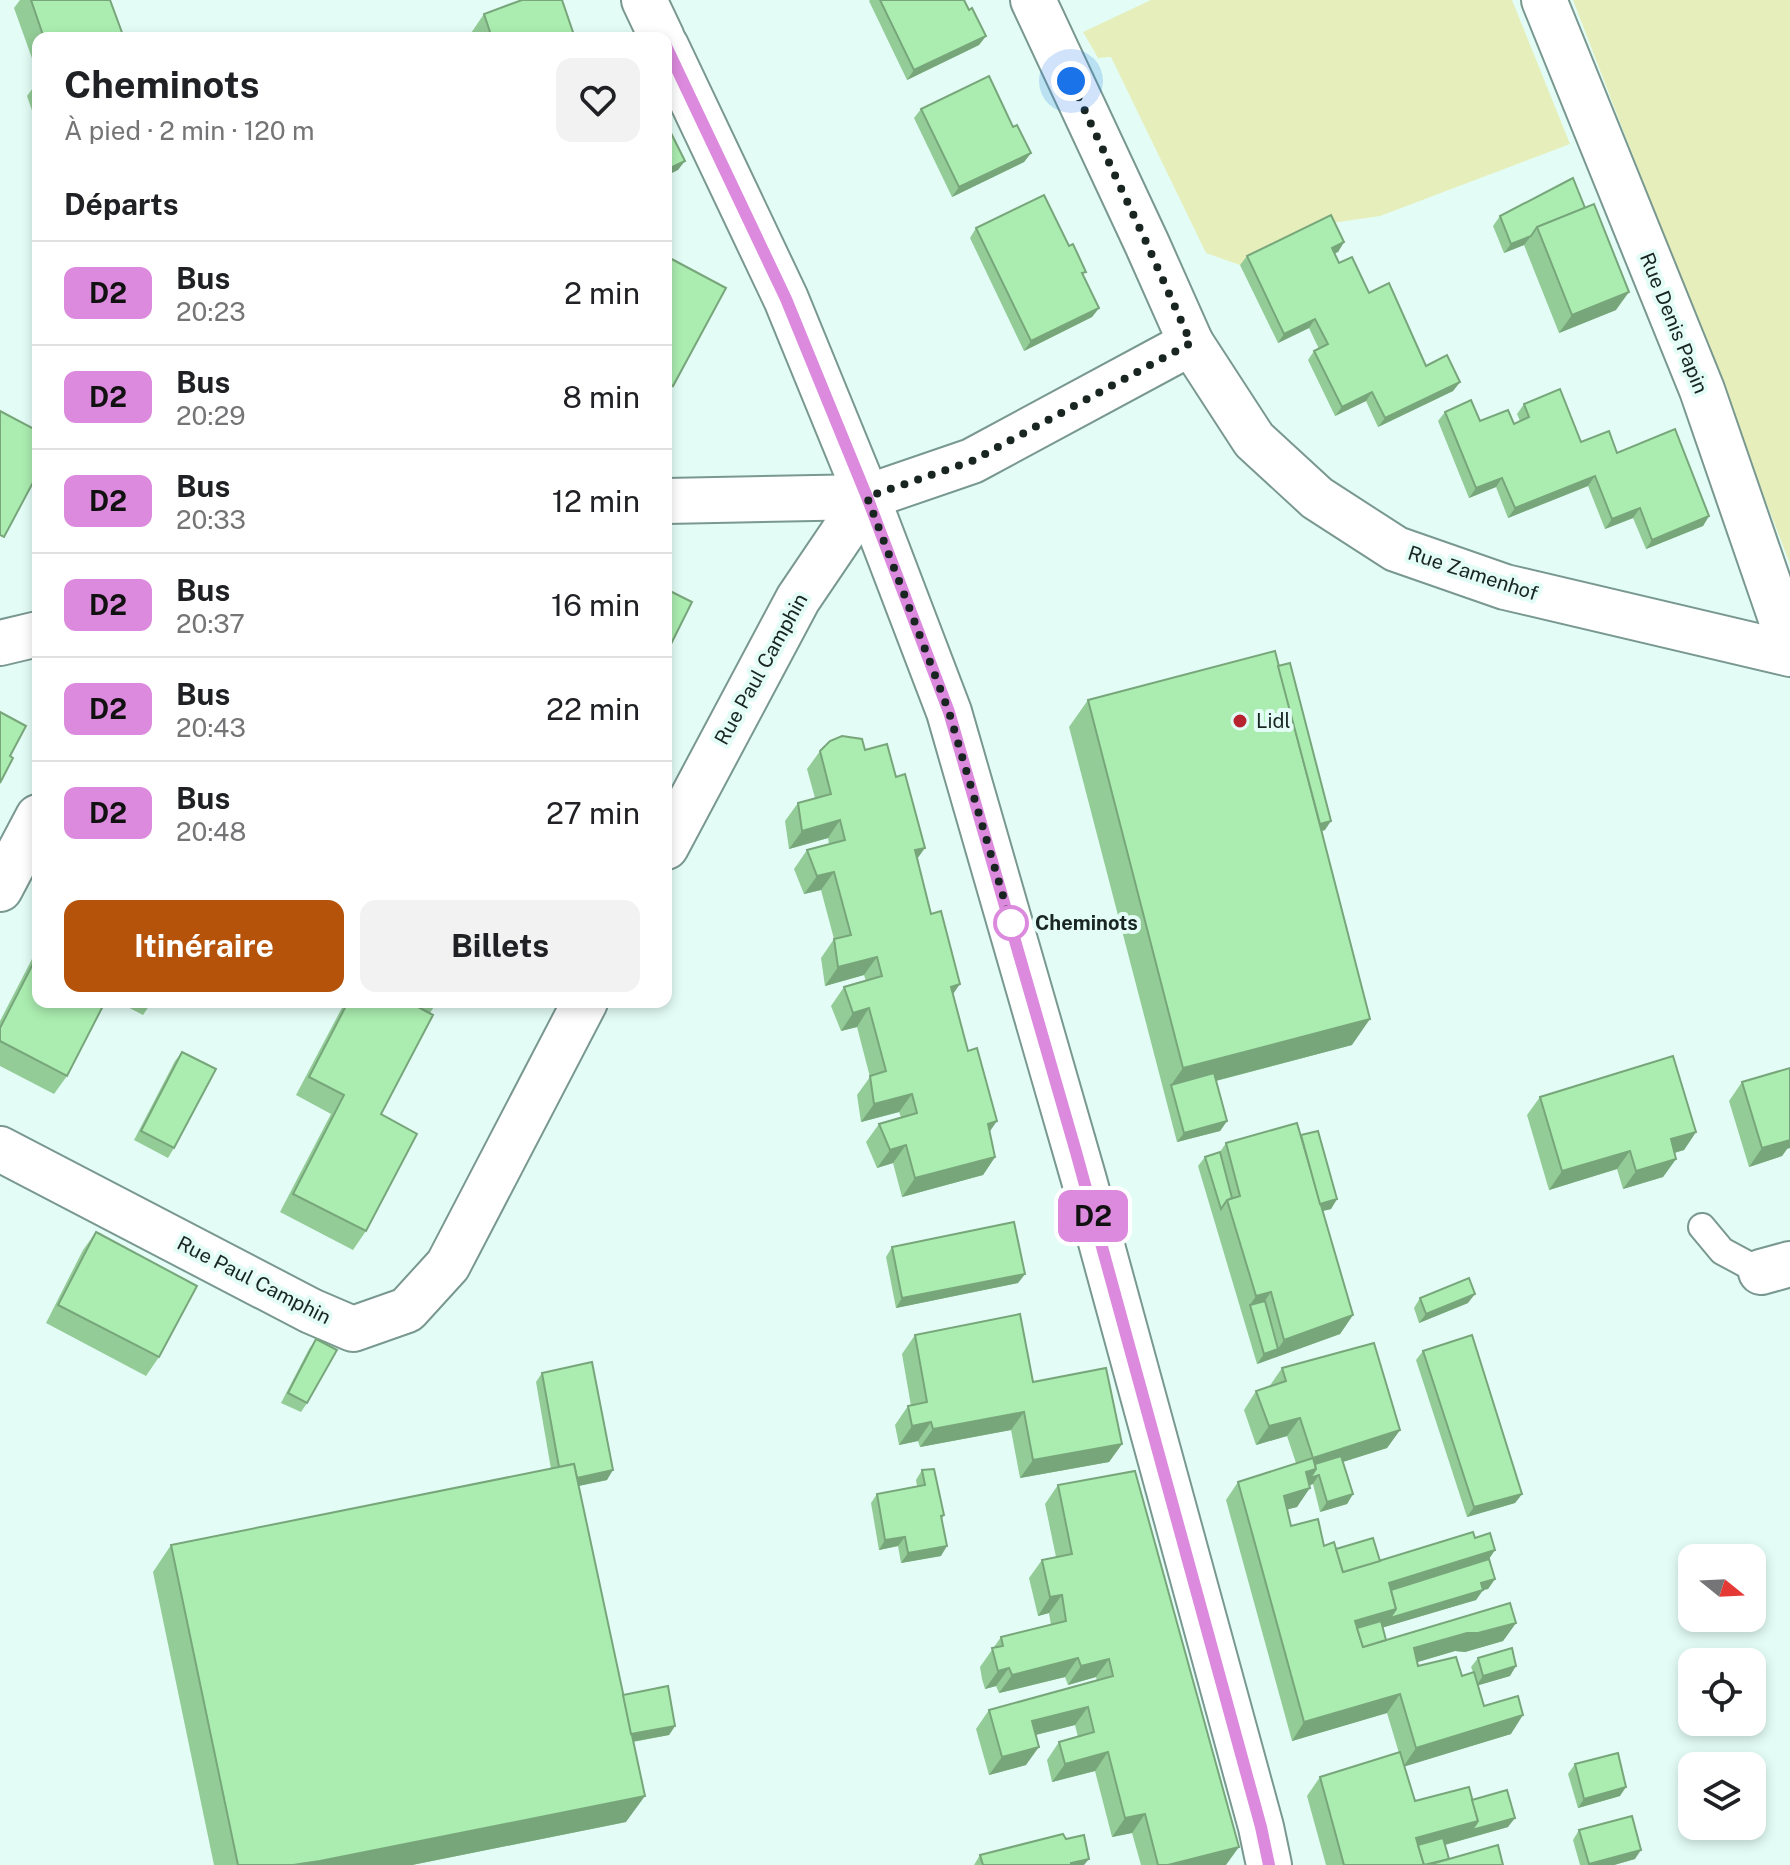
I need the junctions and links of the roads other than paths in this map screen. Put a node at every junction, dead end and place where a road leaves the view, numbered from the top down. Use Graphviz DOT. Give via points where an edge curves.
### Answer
graph roads {
  1 [pos="644,0"];
  2 [pos="1033,0"];
  3 [pos="1544,0"];
  4 [pos="659,32"];
  5 [pos="672,59"];
  6 [pos="1191,343"];
  7 [pos="867,497"];
  8 [pos="672,501"];
  9 [pos="32,635"];
  10 [pos="0,643"];
  11 [pos="1790,652"];
  12 [pos="32,828"];
  13 [pos="672,836"];
  14 [pos="0,889"];
  15 [pos="582,1008"];
  16 [pos="0,1149"];
  17 [pos="1702,1227"];
  18 [pos="1776,1268"];
  19 [pos="1269,1865"];
  1 -- 4 [label="street"];
  2 -- 6 [label="street, Rue Zamenhof"];
  3 -- 11 [label="street, Rue Denis Papin" via="1702,390"];
  5 -- 7 [label="street" via="786,299"];
  6 -- 7 [label="street" via="972,461"];
  6 -- 11 [label="street, Rue Zamenhof" via="1254,440 1317,498 1396,549 1505,587"];
  7 -- 8 [label="street"];
  7 -- 13 [label="street, Rue Paul Camphin" via="798,599"];
  7 -- 19 [label="street" via="973,790"];
  9 -- 10 [label="street"];
  12 -- 14 [label="street"];
  15 -- 16 [label="street, Rue Paul Camphin" via="448,1265 407,1310 353,1329"];
  17 -- 18 [label="lane" via="1722,1251"];
}
